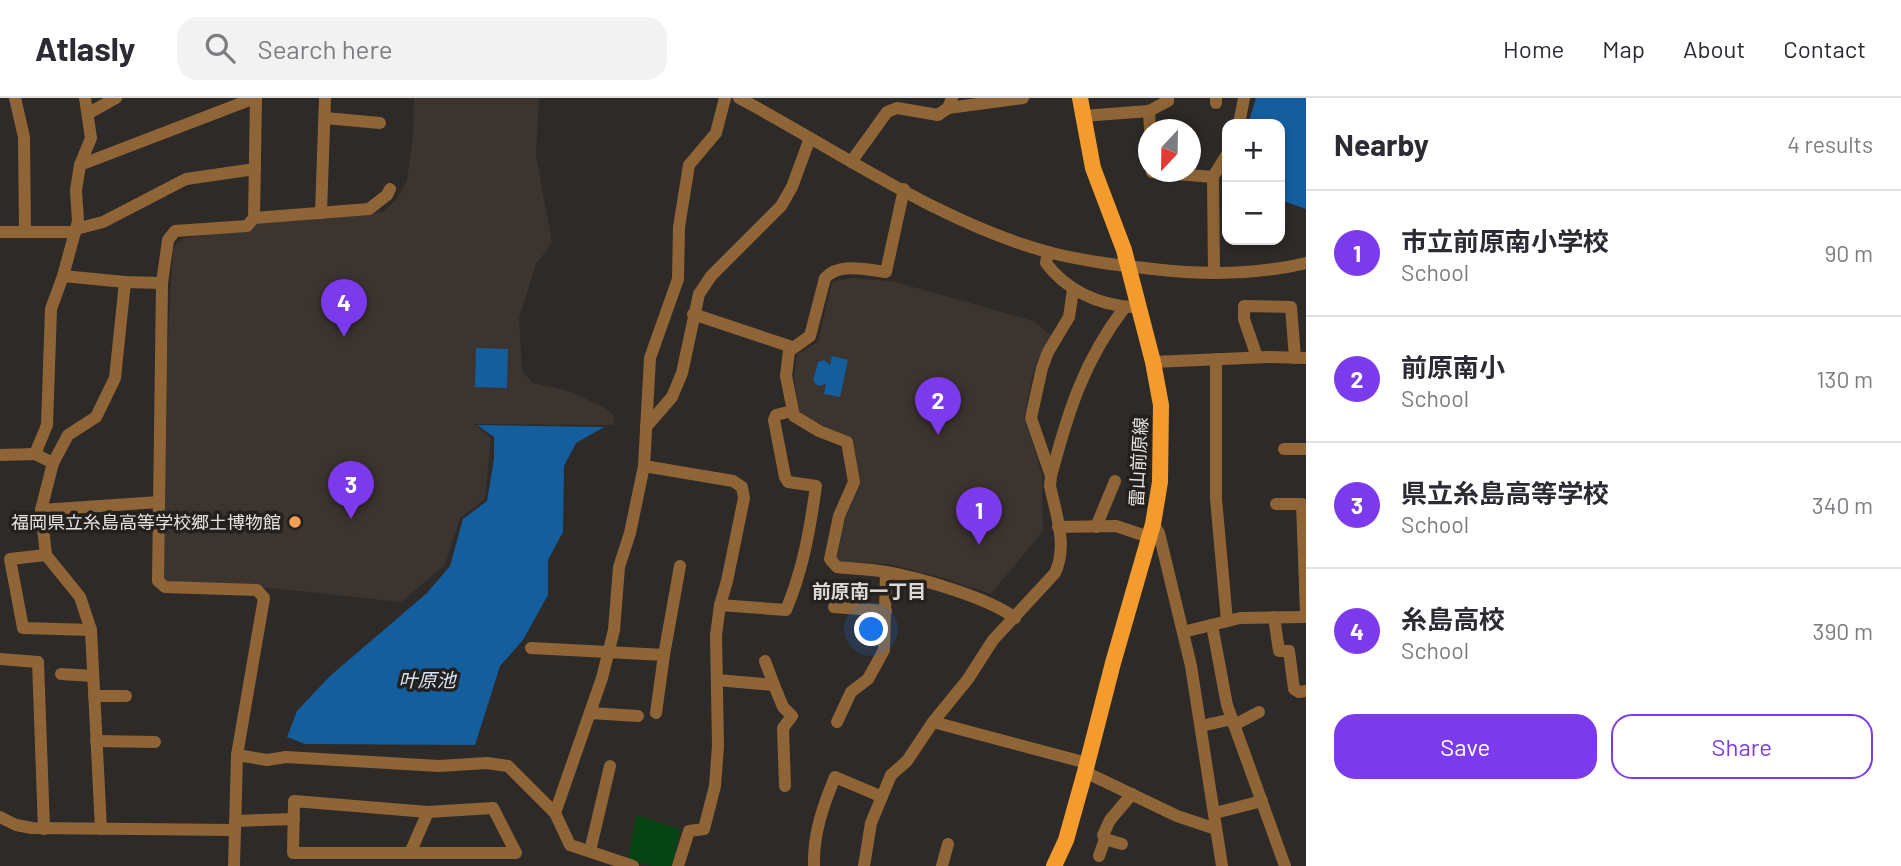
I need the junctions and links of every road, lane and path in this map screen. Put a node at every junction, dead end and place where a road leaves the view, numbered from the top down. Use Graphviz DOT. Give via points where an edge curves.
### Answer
graph roads {
  1 [pos="15,98"];
  2 [pos="85,98"];
  3 [pos="116,98"];
  4 [pos="255,98"];
  5 [pos="325,98"];
  6 [pos="725,98"];
  7 [pos="739,98"];
  8 [pos="1023,98"];
  9 [pos="1080,98"];
  10 [pos="1168,98"];
  11 [pos="1244,98"];
  12 [pos="899,103"];
  13 [pos="950,103"];
  14 [pos="1149,111"];
  15 [pos="89,113"];
  16 [pos="1083,116"];
  17 [pos="324,118"];
  18 [pos="1149,119"];
  19 [pos="1240,119"];
  20 [pos="380,122"];
  21 [pos="810,138"];
  22 [pos="851,162"];
  23 [pos="1222,162"];
  24 [pos="80,165"];
  25 [pos="255,169"];
  26 [pos="1201,176"];
  27 [pos="1213,177"];
  28 [pos="390,189"];
  29 [pos="904,189"];
  30 [pos="321,213"];
  31 [pos="254,218"];
  32 [pos="75,231"];
  33 [pos="0,232"];
  34 [pos="26,232"];
  35 [pos="1048,252"];
  36 [pos="1306,263"];
  37 [pos="1128,267"];
  38 [pos="1214,273"];
  39 [pos="63,276"];
  40 [pos="125,282"];
  41 [pos="162,283"];
  42 [pos="1073,290"];
  43 [pos="1132,307"];
  44 [pos="693,314"];
  45 [pos="792,347"];
  46 [pos="1257,357"];
  47 [pos="1300,358"];
  48 [pos="1216,359"];
  49 [pos="1153,362"];
  50 [pos="792,411"];
  51 [pos="646,427"];
  52 [pos="1284,449"];
  53 [pos="1306,449"];
  54 [pos="35,454"];
  55 [pos="0,455"];
  56 [pos="54,463"];
  57 [pos="643,466"];
  58 [pos="1051,476"];
  59 [pos="1115,481"];
  60 [pos="159,502"];
  61 [pos="1276,504"];
  62 [pos="41,510"];
  63 [pos="1058,527"];
  64 [pos="1096,527"];
  65 [pos="1151,530"];
  66 [pos="46,555"];
  67 [pos="680,566"];
  68 [pos="886,572"];
  69 [pos="720,605"];
  70 [pos="834,607"];
  71 [pos="886,611"];
  72 [pos="1306,615"];
  73 [pos="1274,617"];
  74 [pos="1015,618"];
  75 [pos="1227,621"];
  76 [pos="1212,625"];
  77 [pos="91,630"];
  78 [pos="1183,632"];
  79 [pos="531,648"];
  80 [pos="608,653"];
  81 [pos="664,655"];
  82 [pos="0,659"];
  83 [pos="765,662"];
  84 [pos="61,674"];
  85 [pos="93,676"];
  86 [pos="717,680"];
  87 [pos="774,685"];
  88 [pos="1306,691"];
  89 [pos="94,696"];
  90 [pos="126,696"];
  91 [pos="1259,712"];
  92 [pos="590,713"];
  93 [pos="656,713"];
  94 [pos="638,716"];
  95 [pos="837,722"];
  96 [pos="933,722"];
  97 [pos="1233,722"];
  98 [pos="1200,726"];
  99 [pos="96,741"];
  100 [pos="155,742"];
  101 [pos="237,755"];
  102 [pos="610,766"];
  103 [pos="1086,767"];
  104 [pos="785,786"];
  105 [pos="1132,793"];
  106 [pos="880,796"];
  107 [pos="1262,801"];
  108 [pos="428,812"];
  109 [pos="555,813"];
  110 [pos="1215,813"];
  111 [pos="0,817"];
  112 [pos="294,819"];
  113 [pos="235,825"];
  114 [pos="44,829"];
  115 [pos="101,829"];
  116 [pos="1216,829"];
  117 [pos="1105,839"];
  118 [pos="947,844"];
  119 [pos="1122,844"];
  120 [pos="590,852"];
  121 [pos="410,853"];
  122 [pos="1099,856"];
  123 [pos="234,866"];
  124 [pos="633,866"];
  125 [pos="678,866"];
  126 [pos="814,866"];
  127 [pos="864,866"];
  128 [pos="942,866"];
  129 [pos="1054,866"];
  130 [pos="1222,866"];
  131 [pos="1285,866"];
  1 -- 34 [label="street" via="24,137"];
  2 -- 15 [label="street"];
  3 -- 15 [label="street"];
  4 -- 24 [label="street"];
  4 -- 25 [label="street"];
  5 -- 17 [label="street"];
  6 -- 51 [label="street" via="716,133 688,165 679,227 678,279 650,358"];
  7 -- 21 [label="street"];
  8 -- 13 [label="street"];
  9 -- 16 [label="main road, 雷山前原線"];
  10 -- 14 [label="street"];
  11 -- 19 [label="street"];
  12 -- 13 [label="street" via="938,115"];
  12 -- 22 [label="street" via="887,112"];
  14 -- 16 [label="street"];
  14 -- 18 [label="street"];
  15 -- 24 [label="street" via="91,138"];
  16 -- 37 [label="main road, 雷山前原線" via="1093,168"];
  17 -- 20 [label="street"];
  17 -- 30 [label="street"];
  21 -- 22 [label="street"];
  21 -- 44 [label="street" via="781,206 711,276"];
  22 -- 29 [label="street"];
  23 -- 27 [label="street"];
  24 -- 32 [label="street"];
  25 -- 31 [label="street"];
  25 -- 32 [label="street" via="186,179 103,222"];
  26 -- 27 [label="street"];
  27 -- 38 [label="street"];
  28 -- 30 [label="street" via="369,209"];
  29 -- 35 [label="street" via="980,227"];
  29 -- 45 [label="street" via="886,272 847,268 831,272 825,278 810,336"];
  30 -- 31 [label="street"];
  31 -- 41 [label="street" via="247,226 174,231 168,240"];
  32 -- 34 [label="street"];
  32 -- 39 [label="street"];
  33 -- 34 [label="street"];
  35 -- 37 [label="street"];
  35 -- 42 [label="street" via="1046,263"];
  36 -- 38 [label="street" via="1277,270"];
  37 -- 38 [label="street"];
  37 -- 43 [label="main road, 雷山前原線"];
  39 -- 40 [label="street"];
  39 -- 54 [label="street" via="51,309 47,425"];
  40 -- 41 [label="street"];
  40 -- 56 [label="street" via="116,378 96,416 68,435"];
  41 -- 60 [label="street"];
  42 -- 43 [label="street"];
  42 -- 58 [label="street" via="1069,317 1042,368 1031,418"];
  43 -- 49 [label="main road, 雷山前原線"];
  43 -- 58 [label="street" via="1103,335 1079,385"];
  44 -- 45 [label="street"];
  44 -- 51 [label="street" via="682,373 672,397"];
  45 -- 50 [label="street" via="786,376"];
  46 -- 47 [label="street"];
  46 -- 47 [label="street" via="1244,306 1291,307"];
  46 -- 48 [label="street"];
  48 -- 49 [label="street"];
  48 -- 75 [label="street" via="1216,499"];
  49 -- 65 [label="main road, 雷山前原線" via="1161,405 1160,482"];
  50 -- 68 [label="street" via="798,420 847,442 854,482 839,516 830,559 837,567"];
  50 -- 69 [label="street" via="776,415 774,420 785,477 788,482 817,486 798,582 786,610"];
  51 -- 57 [label="street"];
  52 -- 53 [label="street"];
  54 -- 55 [label="street"];
  54 -- 56 [label="street"];
  56 -- 62 [label="street"];
  57 -- 69 [label="street" via="733,481 742,487 744,498"];
  57 -- 80 [label="street" via="619,567"];
  58 -- 63 [label="street"];
  59 -- 64 [label="street"];
  60 -- 62 [label="street"];
  60 -- 101 [label="street" via="158,581 165,587 257,590 264,598"];
  61 -- 72 [label="street" via="1302,503"];
  62 -- 66 [label="street"];
  63 -- 64 [label="street"];
  63 -- 74 [label="street" via="1061,561"];
  64 -- 65 [label="street"];
  65 -- 78 [label="street" via="1159,533"];
  65 -- 103 [label="main road, 雷山前原線"];
  66 -- 77 [label="street" via="80,597"];
  66 -- 77 [label="street" via="10,559 23,628"];
  67 -- 81 [label="street"];
  68 -- 71 [label="street"];
  68 -- 74 [label="street" via="970,597"];
  69 -- 86 [label="street"];
  70 -- 71 [label="street"];
  71 -- 95 [label="street" via="884,650 869,679 851,692"];
  72 -- 73 [label="street"];
  73 -- 75 [label="street"];
  73 -- 88 [label="street" via="1279,651 1289,651 1294,689"];
  74 -- 96 [label="street" via="993,640"];
  75 -- 76 [label="street"];
  76 -- 78 [label="street"];
  76 -- 97 [label="street"];
  77 -- 85 [label="street"];
  78 -- 98 [label="street"];
  79 -- 80 [label="street"];
  80 -- 81 [label="street"];
  80 -- 92 [label="street"];
  81 -- 93 [label="street"];
  82 -- 114 [label="street" via="38,662"];
  83 -- 87 [label="street"];
  84 -- 85 [label="street"];
  85 -- 89 [label="street"];
  86 -- 87 [label="street"];
  86 -- 125 [label="street" via="715,786 704,830 689,831"];
  87 -- 104 [label="street" via="792,716 783,728"];
  89 -- 90 [label="street"];
  89 -- 99 [label="street"];
  91 -- 97 [label="street"];
  92 -- 94 [label="street"];
  92 -- 109 [label="street"];
  96 -- 103 [label="street"];
  96 -- 106 [label="street"];
  97 -- 98 [label="street"];
  97 -- 107 [label="street"];
  98 -- 110 [label="street"];
  99 -- 100 [label="street"];
  99 -- 115 [label="street"];
  101 -- 109 [label="street" via="267,760 508,766"];
  101 -- 113 [label="street"];
  102 -- 120 [label="street"];
  103 -- 105 [label="street"];
  103 -- 129 [label="main road, 雷山前原線"];
  105 -- 116 [label="street"];
  105 -- 117 [label="street" via="1110,820"];
  106 -- 126 [label="street" via="835,777 813,845"];
  106 -- 127 [label="street" via="867,836"];
  107 -- 110 [label="street"];
  107 -- 131 [label="street"];
  108 -- 112 [label="street" via="293,801"];
  108 -- 121 [label="street"];
  108 -- 121 [label="street" via="493,807 516,853"];
  109 -- 120 [label="street" via="570,845"];
  110 -- 116 [label="street"];
  111 -- 114 [label="street" via="16,825"];
  112 -- 113 [label="street"];
  112 -- 121 [label="street" via="293,853"];
  113 -- 115 [label="street"];
  113 -- 123 [label="street"];
  114 -- 115 [label="street"];
  116 -- 130 [label="street"];
  117 -- 119 [label="street"];
  117 -- 122 [label="street"];
  118 -- 128 [label="street"];
  120 -- 124 [label="street"];
}
